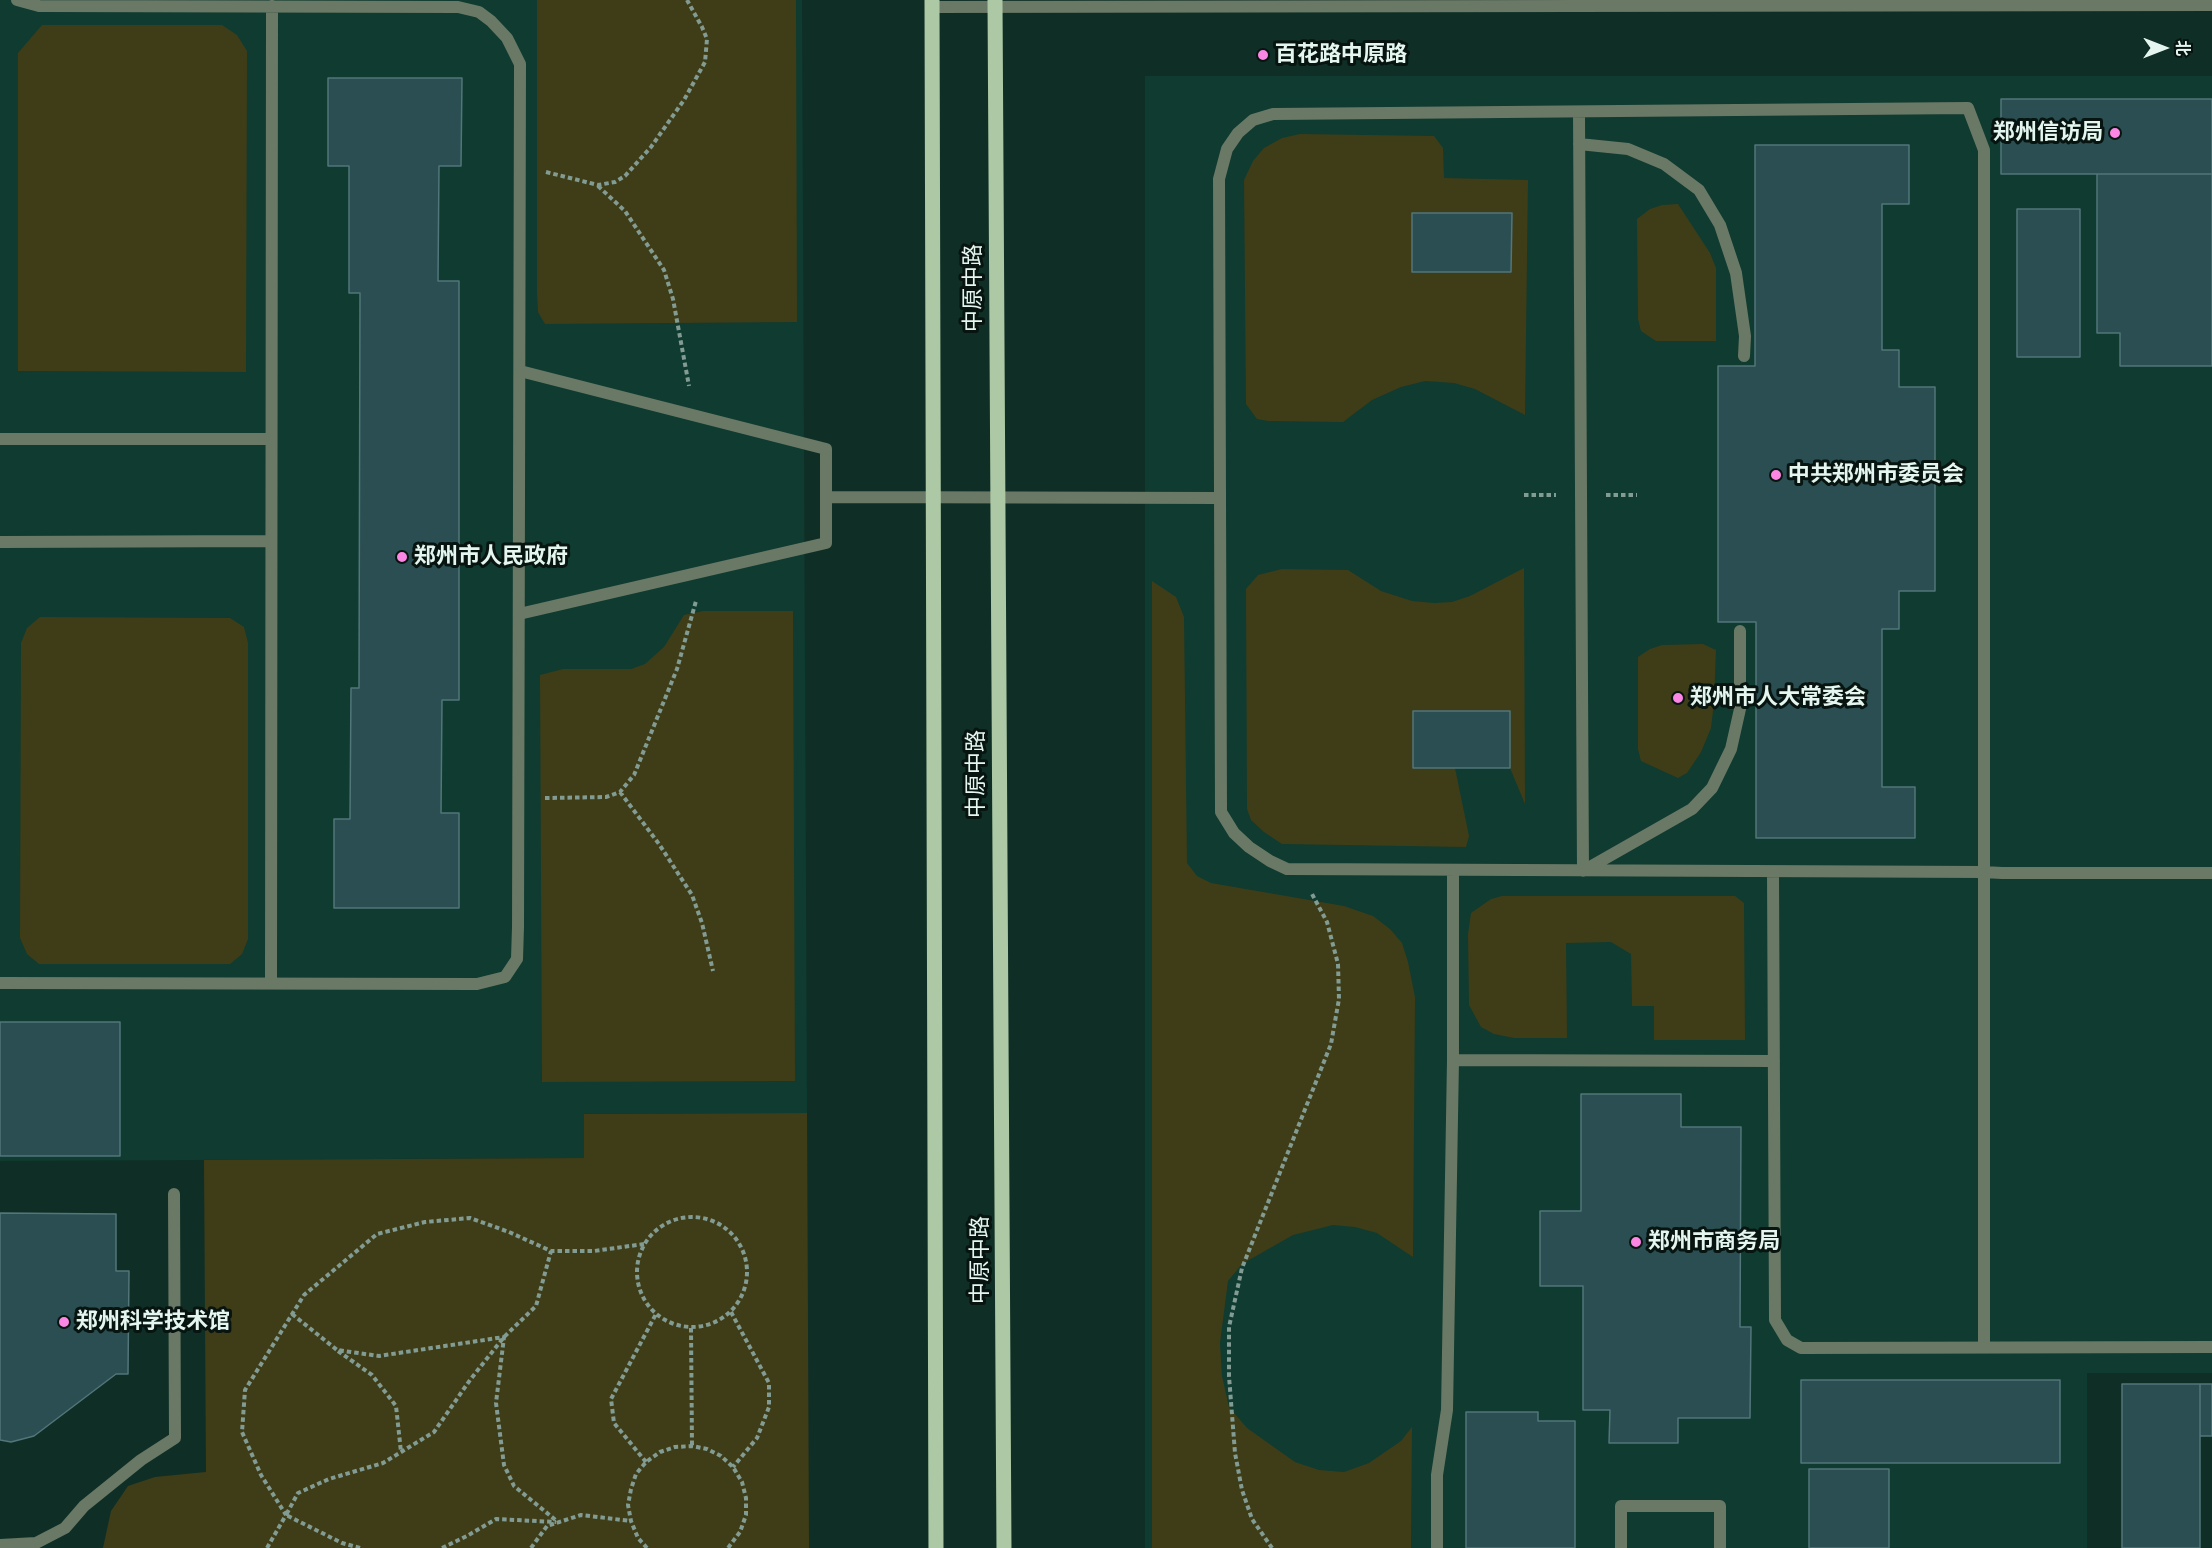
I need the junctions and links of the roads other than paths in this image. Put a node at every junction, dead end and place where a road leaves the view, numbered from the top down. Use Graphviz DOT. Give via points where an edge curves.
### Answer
graph roads {
  1 [pos="17,0"];
  2 [pos="932,4"];
  3 [pos="996,4"];
  4 [pos="2212,4"];
  5 [pos="272,6"];
  6 [pos="1579,112"];
  7 [pos="1580,144"];
  8 [pos="1744,356"];
  9 [pos="520,371"];
  10 [pos="272,439"];
  11 [pos="0,440"];
  12 [pos="998,495"];
  13 [pos="826,496"];
  14 [pos="934,496"];
  15 [pos="1220,498"];
  16 [pos="272,541"];
  17 [pos="0,542"];
  18 [pos="519,614"];
  19 [pos="1740,631"];
  20 [pos="1453,870"];
  21 [pos="1583,871"];
  22 [pos="1773,872"];
  23 [pos="1984,872"];
  24 [pos="2212,873"];
  25 [pos="0,983"];
  26 [pos="271,983"];
  27 [pos="1453,1059"];
  28 [pos="1774,1060"];
  29 [pos="174,1194"];
  30 [pos="1984,1346"];
  31 [pos="2212,1347"];
  32 [pos="0,1545"];
  33 [pos="936,1548"];
  34 [pos="1004,1548"];
  35 [pos="1437,1548"];
  36 [pos="1621,1548"];
  37 [pos="1720,1548"];
  1 -- 5 [label="street" via="39,6"];
  2 -- 3 [label="street"];
  2 -- 14 [label="main road, 中原中路"];
  3 -- 4 [label="street"];
  3 -- 12 [label="main road, 中原中路"];
  5 -- 9 [label="street" via="458,7 480,12 507,38 520,64"];
  5 -- 10 [label="street"];
  6 -- 7 [label="street"];
  6 -- 15 [label="street" via="1273,114 1253,120 1238,134 1227,149 1219,179"];
  6 -- 23 [label="street" via="1968,108 1984,150"];
  7 -- 8 [label="street" via="1628,149 1664,164 1699,190 1720,225 1736,273"];
  7 -- 21 [label="street"];
  9 -- 13 [label="street" via="826,449"];
  9 -- 18 [label="street"];
  10 -- 11 [label="street"];
  10 -- 16 [label="street"];
  12 -- 14 [label="street"];
  12 -- 15 [label="street"];
  12 -- 34 [label="main road, 中原中路"];
  13 -- 14 [label="street"];
  13 -- 18 [label="street" via="826,543"];
  14 -- 33 [label="main road, 中原中路"];
  15 -- 20 [label="street" via="1221,812 1234,833 1249,847 1287,869"];
  16 -- 17 [label="street"];
  16 -- 26 [label="street"];
  18 -- 26 [label="street" via="517,959 505,977 477,984"];
  19 -- 21 [label="street" via="1740,709 1731,749 1712,788 1692,809"];
  20 -- 21 [label="street"];
  20 -- 27 [label="street"];
  21 -- 22 [label="street"];
  22 -- 23 [label="street"];
  22 -- 28 [label="street"];
  23 -- 24 [label="street"];
  23 -- 30 [label="street"];
  25 -- 26 [label="street"];
  27 -- 28 [label="street"];
  27 -- 35 [label="street" via="1447,1410 1437,1475"];
  28 -- 30 [label="street" via="1774,1320 1787,1340 1801,1348"];
  29 -- 32 [label="street" via="175,1438 84,1506 65,1528 36,1543"];
  30 -- 31 [label="street"];
  36 -- 37 [label="street" via="1621,1506 1720,1506"];
}
